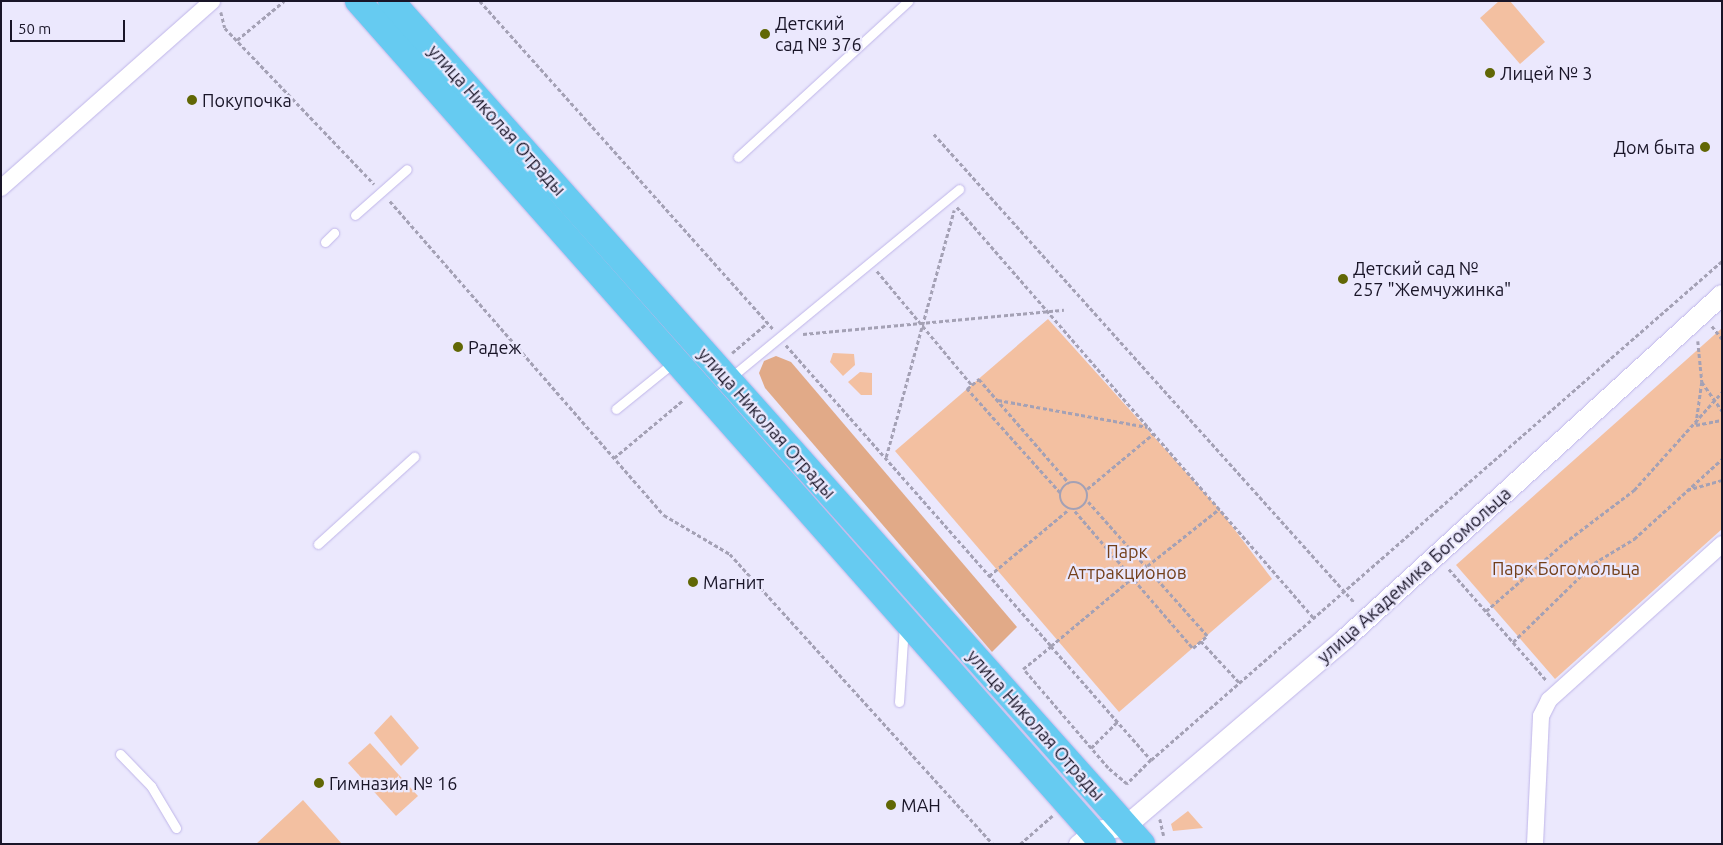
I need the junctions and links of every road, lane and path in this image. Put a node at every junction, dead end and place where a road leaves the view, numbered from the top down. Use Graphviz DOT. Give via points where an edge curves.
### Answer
graph roads {
  1 [pos="284,1"];
  2 [pos="358,1"];
  3 [pos="391,1"];
  4 [pos="480,1"];
  5 [pos="908,1"];
  6 [pos="216,6"];
  7 [pos="237,40"];
  8 [pos="934,134"];
  9 [pos="738,157"];
  10 [pos="407,169"];
  11 [pos="1,188"];
  12 [pos="959,189"];
  13 [pos="382,192"];
  14 [pos="355,215"];
  15 [pos="334,233"];
  16 [pos="325,242"];
  17 [pos="869,261"];
  18 [pos="1722,261"];
  19 [pos="1722,295"];
  20 [pos="1064,310"];
  21 [pos="1048,312"];
  22 [pos="767,322"];
  23 [pos="923,323"];
  24 [pos="1711,325"];
  25 [pos="779,336"];
  26 [pos="1698,337"];
  27 [pos="1722,339"];
  28 [pos="675,361"];
  29 [pos="727,369"];
  30 [pos="1702,382"];
  31 [pos="972,385"];
  32 [pos="1722,392"];
  33 [pos="686,398"];
  34 [pos="997,399"];
  35 [pos="1716,400"];
  36 [pos="616,410"];
  37 [pos="1722,411"];
  38 [pos="1722,420"];
  39 [pos="1696,425"];
  40 [pos="1148,428"];
  41 [pos="1154,434"];
  42 [pos="414,457"];
  43 [pos="614,458"];
  44 [pos="886,458"];
  45 [pos="1722,459"];
  46 [pos="1722,480"];
  47 [pos="1069,483"];
  48 [pos="1087,489"];
  49 [pos="1686,490"];
  50 [pos="1060,492"];
  51 [pos="1088,502"];
  52 [pos="1219,508"];
  53 [pos="1068,510"];
  54 [pos="1075,511"];
  55 [pos="318,544"];
  56 [pos="1722,544"];
  57 [pos="1444,564"];
  58 [pos="1146,567"];
  59 [pos="989,576"];
  60 [pos="1132,578"];
  61 [pos="1344,590"];
  62 [pos="1354,602"];
  63 [pos="1486,611"];
  64 [pos="1313,617"];
  65 [pos="904,620"];
  66 [pos="1201,641"];
  67 [pos="1513,642"];
  68 [pos="1051,646"];
  69 [pos="1240,682"];
  70 [pos="1558,692"];
  71 [pos="899,702"];
  72 [pos="1117,722"];
  73 [pos="1091,748"];
  74 [pos="120,754"];
  75 [pos="1150,760"];
  76 [pos="1052,816"];
  77 [pos="1159,816"];
  78 [pos="176,828"];
  79 [pos="1144,835"];
  80 [pos="1090,840"];
  81 [pos="993,844"];
  82 [pos="1020,844"];
  83 [pos="1535,844"];
  1 -- 7 [label="path"];
  2 -- 28 [label="main road, улица Николая Отрады"];
  3 -- 29 [label="main road, улица Николая Отрады"];
  4 -- 22 [label="path"];
  5 -- 9 [label="lane"];
  6 -- 7 [label="path" via="226,28"];
  6 -- 11 [label="street"];
  7 -- 13 [label="path"];
  8 -- 61 [label="path"];
  10 -- 13 [label="lane"];
  12 -- 17 [label="lane"];
  13 -- 14 [label="lane"];
  13 -- 43 [label="path"];
  15 -- 16 [label="lane"];
  17 -- 23 [label="path"];
  17 -- 25 [label="lane"];
  18 -- 61 [label="path"];
  19 -- 79 [label="street, улица Академика Богомольца" via="1346,638"];
  20 -- 21 [label="path"];
  21 -- 23 [label="path"];
  21 -- 23 [label="path" via="955,205"];
  21 -- 40 [label="path"];
  22 -- 25 [label="path"];
  22 -- 29 [label="path"];
  23 -- 25 [label="path"];
  23 -- 31 [label="path"];
  23 -- 44 [label="path"];
  24 -- 27 [label="path"];
  25 -- 29 [label="lane"];
  25 -- 44 [label="path"];
  26 -- 30 [label="path"];
  28 -- 36 [label="lane"];
  28 -- 65 [label="main road, улица Николая Отрады"];
  29 -- 79 [label="main road, улица Николая Отрады"];
  30 -- 35 [label="path"];
  30 -- 39 [label="path"];
  31 -- 34 [label="path" via="979,379"];
  31 -- 50 [label="path" via="967,389"];
  32 -- 35 [label="path"];
  33 -- 43 [label="path"];
  34 -- 40 [label="path"];
  34 -- 47 [label="path"];
  35 -- 37 [label="path"];
  35 -- 39 [label="path"];
  38 -- 39 [label="path"];
  39 -- 63 [label="path" via="1634,490 1564,543"];
  40 -- 41 [label="path"];
  41 -- 48 [label="path"];
  41 -- 52 [label="path"];
  42 -- 55 [label="lane"];
  43 -- 81 [label="path" via="664,515 730,554"];
  44 -- 59 [label="path"];
  45 -- 49 [label="path"];
  46 -- 49 [label="path"];
  47 -- 48 [label="path" via="1076,482"];
  47 -- 50 [label="path"];
  48 -- 51 [label="path"];
  49 -- 67 [label="path" via="1634,539 1594,563"];
  50 -- 53 [label="path" via="1063,506"];
  51 -- 54 [label="path"];
  51 -- 58 [label="path"];
  52 -- 58 [label="path"];
  52 -- 64 [label="path"];
  53 -- 54 [label="path"];
  53 -- 59 [label="path"];
  54 -- 60 [label="path"];
  56 -- 70 [label="street"];
  57 -- 63 [label="path"];
  58 -- 60 [label="path"];
  58 -- 66 [label="path" via="1207,636"];
  59 -- 68 [label="path"];
  60 -- 66 [label="path" via="1193,648"];
  60 -- 68 [label="path"];
  61 -- 62 [label="path"];
  61 -- 64 [label="path"];
  63 -- 67 [label="path"];
  64 -- 69 [label="path"];
  65 -- 71 [label="lane"];
  65 -- 80 [label="main road, улица Николая Отрады"];
  66 -- 69 [label="path"];
  67 -- 70 [label="path"];
  68 -- 72 [label="path"];
  68 -- 73 [label="path" via="1023,669"];
  69 -- 75 [label="path"];
  70 -- 83 [label="street" via="1541,716"];
  72 -- 73 [label="path"];
  72 -- 75 [label="path"];
  73 -- 75 [label="path" via="1127,784"];
  74 -- 78 [label="lane" via="151,786"];
  76 -- 82 [label="path"];
  77 -- 79 [label="path"];
  79 -- 80 [label="street"];
}
